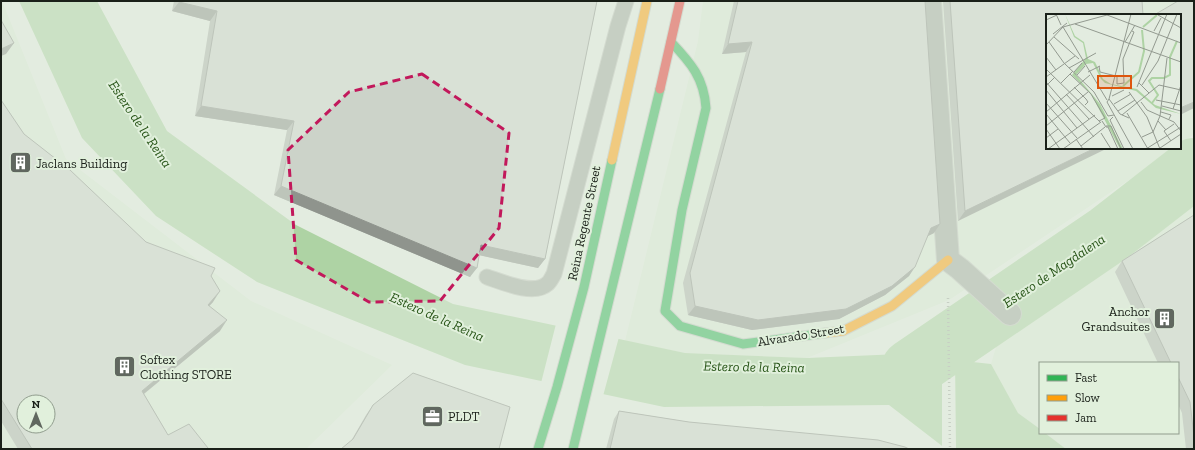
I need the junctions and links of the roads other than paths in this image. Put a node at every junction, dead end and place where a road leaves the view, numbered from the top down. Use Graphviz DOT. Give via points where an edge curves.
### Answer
graph roads {
  1 [pos="640,1"];
  2 [pos="680,1"];
  3 [pos="930,1"];
  4 [pos="671,42"];
  5 [pos="948,260"];
  6 [pos="487,277"];
  7 [pos="1010,314"];
  8 [pos="538,449"];
  9 [pos="573,449"];
  1 -- 6 [label="lane" via="618,26 554,274 548,284 528,289"];
  1 -- 8 [label="main road, Reina Regente Street" via="584,287"];
  2 -- 4 [label="main road"];
  3 -- 5 [label="street"];
  4 -- 5 [label="main road, Alvarado Street" via="696,72 706,95 706,108 682,210 665,311 680,326 743,344 843,331 892,306"];
  4 -- 9 [label="main road"];
  5 -- 7 [label="street"];
}
